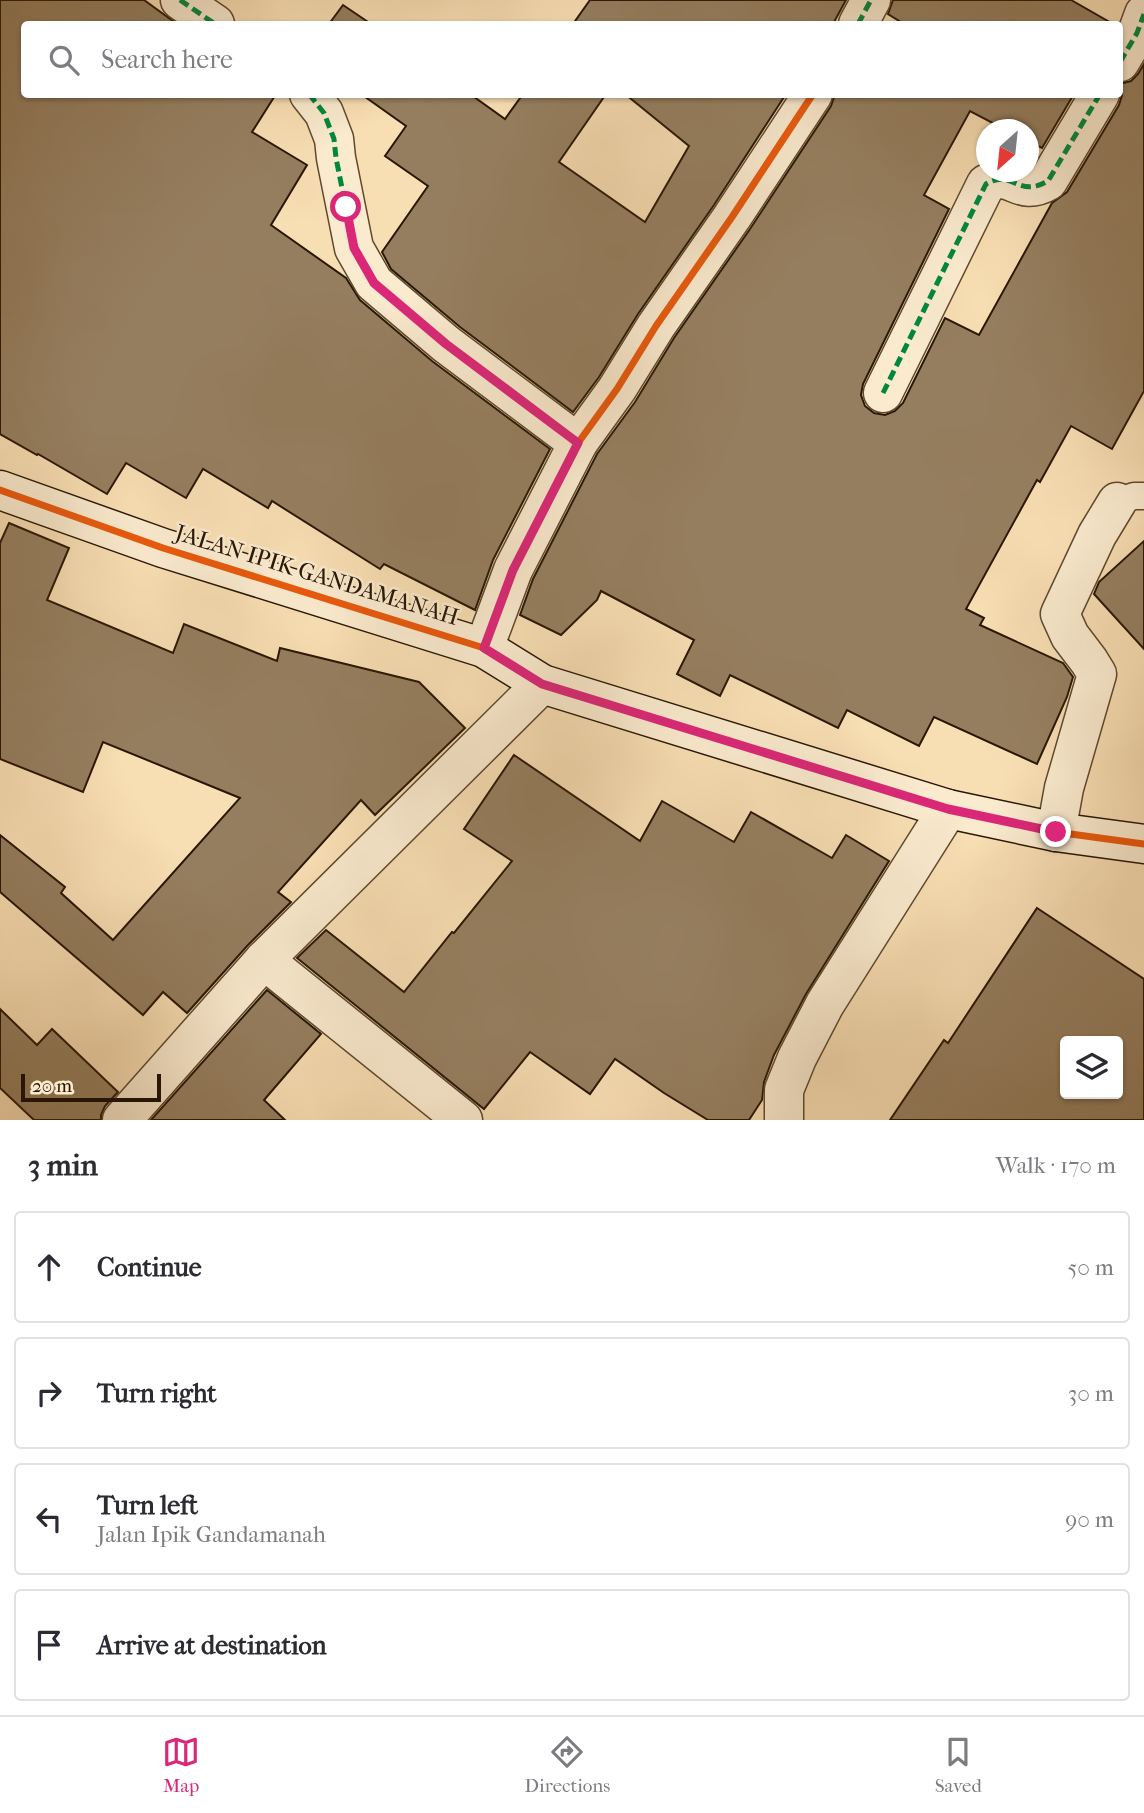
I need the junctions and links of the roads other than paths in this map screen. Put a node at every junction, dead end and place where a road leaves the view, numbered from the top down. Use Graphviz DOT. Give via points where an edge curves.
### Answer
graph roads {
  1 [pos="180,0"];
  2 [pos="872,0"];
  3 [pos="1144,14"];
  4 [pos="211,21"];
  5 [pos="860,21"];
  6 [pos="1123,56"];
  7 [pos="312,98"];
  8 [pos="810,98"];
  9 [pos="1098,98"];
  10 [pos="883,393"];
  11 [pos="578,443"];
  12 [pos="0,490"];
  13 [pos="1130,499"];
  14 [pos="484,648"];
  15 [pos="542,684"];
  16 [pos="948,809"];
  17 [pos="1056,832"];
  18 [pos="1144,844"];
  19 [pos="264,960"];
  20 [pos="122,1120"];
  21 [pos="463,1120"];
  22 [pos="784,1120"];
  1 -- 4 [label="street"];
  2 -- 5 [label="street"];
  3 -- 6 [label="street"];
  7 -- 11 [label="street" via="334,139 354,248 374,283 446,344"];
  8 -- 11 [label="street"];
  9 -- 10 [label="street" via="1048,181 1030,188 1005,178 986,184"];
  11 -- 14 [label="street" via="513,570"];
  12 -- 14 [label="street, JALAN IPIK GANDAMANAH" via="163,548"];
  13 -- 17 [label="street" via="1097,535 1060,614 1097,674"];
  14 -- 15 [label="street, JALAN IPIK GANDAMANAH"];
  15 -- 16 [label="street, JALAN IPIK GANDAMANAH"];
  15 -- 19 [label="street"];
  16 -- 17 [label="street, JALAN IPIK GANDAMANAH"];
  16 -- 22 [label="street" via="825,1004 784,1090"];
  17 -- 18 [label="street, JALAN IPIK GANDAMANAH"];
  19 -- 20 [label="street"];
  19 -- 21 [label="street"];
}
